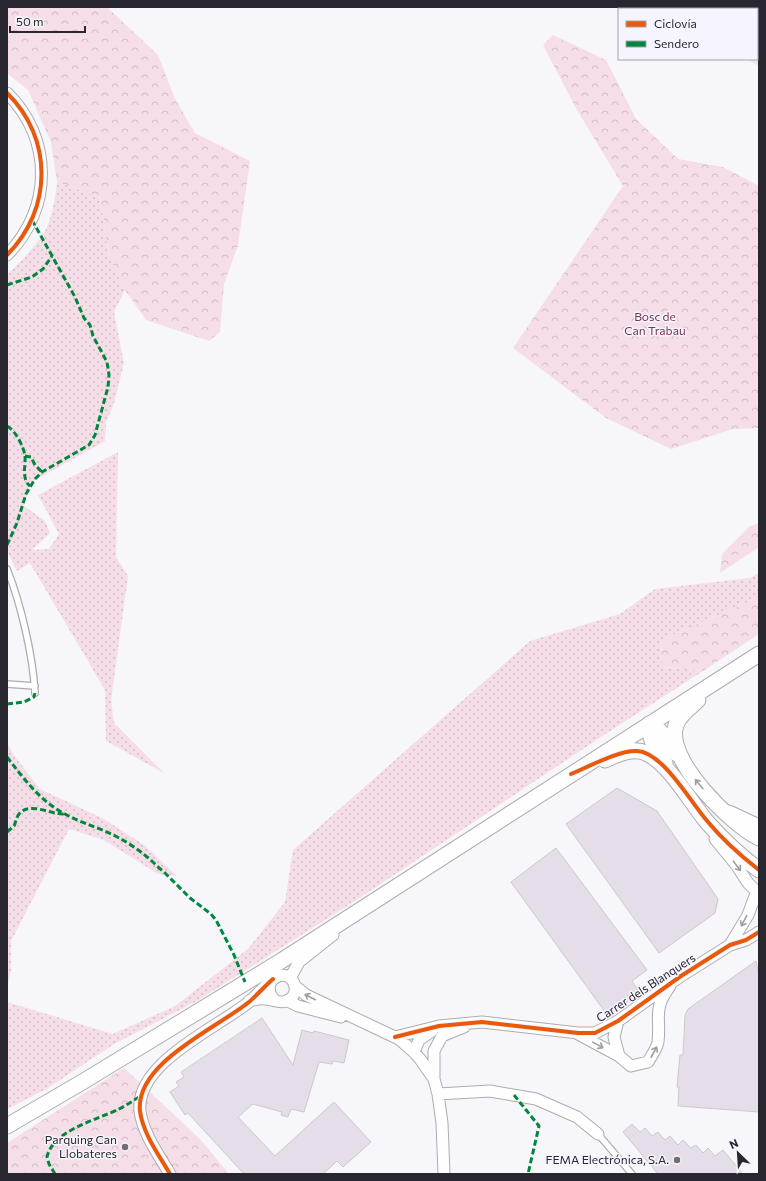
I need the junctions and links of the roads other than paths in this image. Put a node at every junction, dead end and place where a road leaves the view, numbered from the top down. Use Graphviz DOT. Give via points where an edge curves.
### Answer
graph roads {
  1 [pos="7,93"];
  2 [pos="7,255"];
  3 [pos="7,569"];
  4 [pos="759,654"];
  5 [pos="724,676"];
  6 [pos="7,684"];
  7 [pos="35,686"];
  8 [pos="36,694"];
  9 [pos="649,724"];
  10 [pos="684,765"];
  11 [pos="671,773"];
  12 [pos="571,774"];
  13 [pos="719,806"];
  14 [pos="708,822"];
  15 [pos="759,825"];
  16 [pos="759,838"];
  17 [pos="759,870"];
  18 [pos="759,874"];
  19 [pos="385,895"];
  20 [pos="756,896"];
  21 [pos="759,932"];
  22 [pos="730,945"];
  23 [pos="273,979"];
  24 [pos="676,980"];
  25 [pos="293,982"];
  26 [pos="249,1001"];
  27 [pos="276,1001"];
  28 [pos="288,1001"];
  29 [pos="618,1021"];
  30 [pos="371,1025"];
  31 [pos="441,1031"];
  32 [pos="578,1033"];
  33 [pos="395,1037"];
  34 [pos="414,1052"];
  35 [pos="619,1056"];
  36 [pos="434,1080"];
  37 [pos="438,1094"];
  38 [pos="7,1126"];
  39 [pos="598,1134"];
  40 [pos="170,1174"];
  41 [pos="444,1174"];
  42 [pos="632,1174"];
  1 -- 2 [label="street" via="28,118 40,149 42,165 41,185 32,220"];
  3 -- 7 [label="lane" via="27,639"];
  4 -- 5 [label="main road"];
  5 -- 9 [label="main road"];
  5 -- 10 [label="main road" via="676,724 677,746"];
  6 -- 7 [label="lane"];
  7 -- 8 [label="lane"];
  9 -- 10 [label="main road" via="660,731"];
  9 -- 11 [label="main road" via="652,742"];
  9 -- 12 [label="main road"];
  13 -- 10 [label="main road, one-way"];
  11 -- 12 [label="main road" via="652,756 630,751"];
  11 -- 14 [label="main road"];
  12 -- 19 [label="main road"];
  13 -- 15 [label="street"];
  13 -- 16 [label="main road" via="742,827"];
  14 -- 17 [label="main road"];
  14 -- 20 [label="street, one-way" via="716,839"];
  18 -- 20 [label="street, Carrer dels Blanquers" via="756,880"];
  19 -- 25 [label="street" via="300,962"];
  19 -- 38 [label="main road" via="281,961"];
  20 -- 22 [label="street, Carrer dels Blanquers, one-way" via="748,916"];
  21 -- 22 [label="street, Carrer dels Blanquers"];
  22 -- 24 [label="street, Carrer dels Blanquers"];
  23 -- 25 [label="street" via="282,976"];
  23 -- 26 [label="street"];
  23 -- 27 [label="street" via="269,990"];
  24 -- 29 [label="street, Carrer dels Blanquers"];
  35 -- 24 [label="street, one-way" via="631,1066 648,1062 658,1044 658,1009 664,994"];
  25 -- 28 [label="street" via="294,995"];
  30 -- 25 [label="street, one-way" via="306,995"];
  26 -- 27 [label="street" via="262,998"];
  26 -- 40 [label="street" via="175,1052 148,1081 141,1096 143,1124"];
  27 -- 28 [label="street"];
  28 -- 30 [label="street" via="298,1006"];
  29 -- 32 [label="street, Carrer dels Blanquers" via="595,1033"];
  29 -- 35 [label="street" via="614,1037"];
  30 -- 33 [label="street"];
  31 -- 32 [label="street, Carrer dels Blanquers" via="482,1022"];
  31 -- 33 [label="street, Carrer dels Blanquers"];
  31 -- 34 [label="street, Carrer dels Blanquers" via="419,1040"];
  31 -- 36 [label="street" via="434,1051"];
  32 -- 35 [label="street, one-way"];
  33 -- 34 [label="street"];
  34 -- 36 [label="street"];
  36 -- 37 [label="street"];
  37 -- 39 [label="street" via="490,1091 536,1099 577,1117"];
  37 -- 41 [label="street"];
  39 -- 42 [label="lane"];
}
